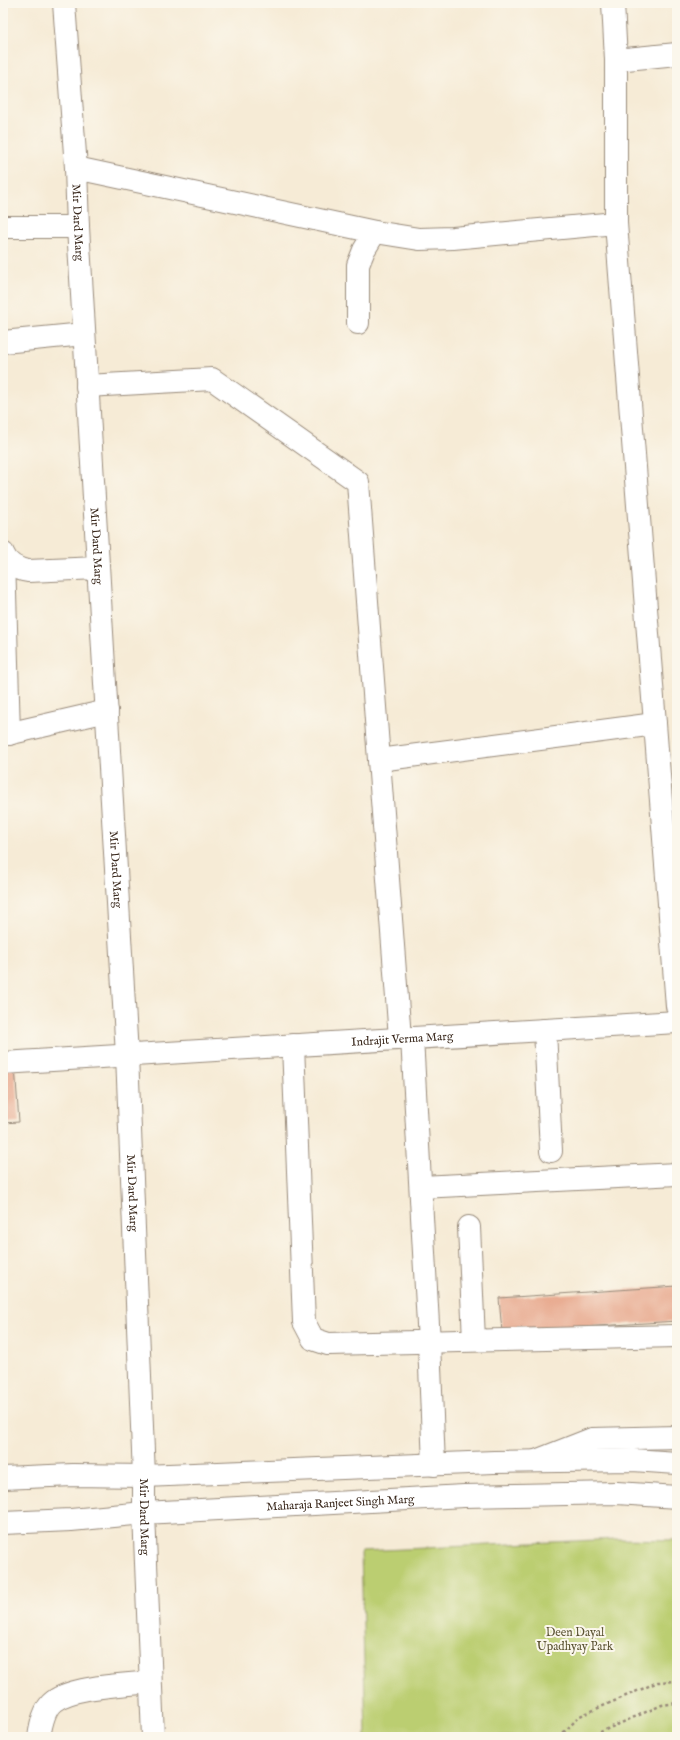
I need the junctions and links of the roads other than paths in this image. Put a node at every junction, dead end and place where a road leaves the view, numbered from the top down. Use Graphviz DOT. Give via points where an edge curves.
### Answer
graph roads {
  1 [pos="64,3"];
  2 [pos="613,3"];
  3 [pos="677,54"];
  4 [pos="616,60"];
  5 [pos="76,168"];
  6 [pos="616,223"];
  7 [pos="3,227"];
  8 [pos="78,227"];
  9 [pos="375,232"];
  10 [pos="358,323"];
  11 [pos="84,334"];
  12 [pos="3,342"];
  13 [pos="87,386"];
  14 [pos="4,555"];
  15 [pos="98,568"];
  16 [pos="107,711"];
  17 [pos="655,724"];
  18 [pos="6,734"];
  19 [pos="379,760"];
  20 [pos="677,1006"];
  21 [pos="677,1022"];
  22 [pos="545,1030"];
  23 [pos="406,1038"];
  24 [pos="293,1045"];
  25 [pos="127,1055"];
  26 [pos="3,1063"];
  27 [pos="551,1151"];
  28 [pos="677,1174"];
  29 [pos="420,1187"];
  30 [pos="468,1227"];
  31 [pos="677,1336"];
  32 [pos="474,1340"];
  33 [pos="429,1342"];
  34 [pos="677,1437"];
  35 [pos="533,1462"];
  36 [pos="677,1463"];
  37 [pos="434,1465"];
  38 [pos="144,1476"];
  39 [pos="3,1478"];
  40 [pos="677,1497"];
  41 [pos="144,1513"];
  42 [pos="3,1523"];
  43 [pos="150,1682"];
  44 [pos="39,1737"];
  45 [pos="153,1737"];
  1 -- 5 [label="street, Mir Dard Marg"];
  2 -- 4 [label="street"];
  3 -- 4 [label="street"];
  4 -- 6 [label="street"];
  5 -- 8 [label="street, Mir Dard Marg"];
  5 -- 9 [label="street"];
  6 -- 9 [label="street" via="453,238 419,239"];
  6 -- 17 [label="street"];
  7 -- 8 [label="street"];
  8 -- 11 [label="street, Mir Dard Marg"];
  9 -- 10 [label="street" via="358,265"];
  11 -- 12 [label="street"];
  11 -- 13 [label="street, Mir Dard Marg"];
  13 -- 15 [label="street, Mir Dard Marg"];
  13 -- 19 [label="street" via="212,379 358,482"];
  14 -- 15 [label="street" via="12,566 28,571"];
  14 -- 18 [label="street"];
  15 -- 16 [label="street, Mir Dard Marg"];
  16 -- 18 [label="street"];
  16 -- 25 [label="street, Mir Dard Marg"];
  17 -- 19 [label="street"];
  17 -- 20 [label="street"];
  19 -- 23 [label="street"];
  21 -- 22 [label="street, Indrajit Verma Marg"];
  22 -- 23 [label="street, Indrajit Verma Marg"];
  22 -- 27 [label="street"];
  23 -- 24 [label="street, Indrajit Verma Marg"];
  23 -- 29 [label="street"];
  24 -- 25 [label="street, Indrajit Verma Marg"];
  24 -- 33 [label="street" via="304,1322 313,1339 328,1344"];
  25 -- 26 [label="street, Indrajit Verma Marg"];
  25 -- 38 [label="street, Mir Dard Marg"];
  28 -- 29 [label="street"];
  29 -- 33 [label="street"];
  30 -- 32 [label="street"];
  31 -- 32 [label="street"];
  32 -- 33 [label="street"];
  33 -- 37 [label="street"];
  34 -- 35 [label="street" via="592,1439"];
  35 -- 36 [label="street" via="632,1460"];
  35 -- 37 [label="street"];
  37 -- 38 [label="street"];
  38 -- 39 [label="street" via="73,1475"];
  38 -- 41 [label="street, Mir Dard Marg"];
  40 -- 41 [label="street, Maharaja Ranjeet Singh Marg" via="617,1493 464,1496"];
  41 -- 42 [label="street, Maharaja Ranjeet Singh Marg"];
  41 -- 43 [label="street, Mir Dard Marg"];
  43 -- 44 [label="street" via="73,1692 53,1702 42,1720"];
  43 -- 45 [label="street, Mir Dard Marg"];
}
